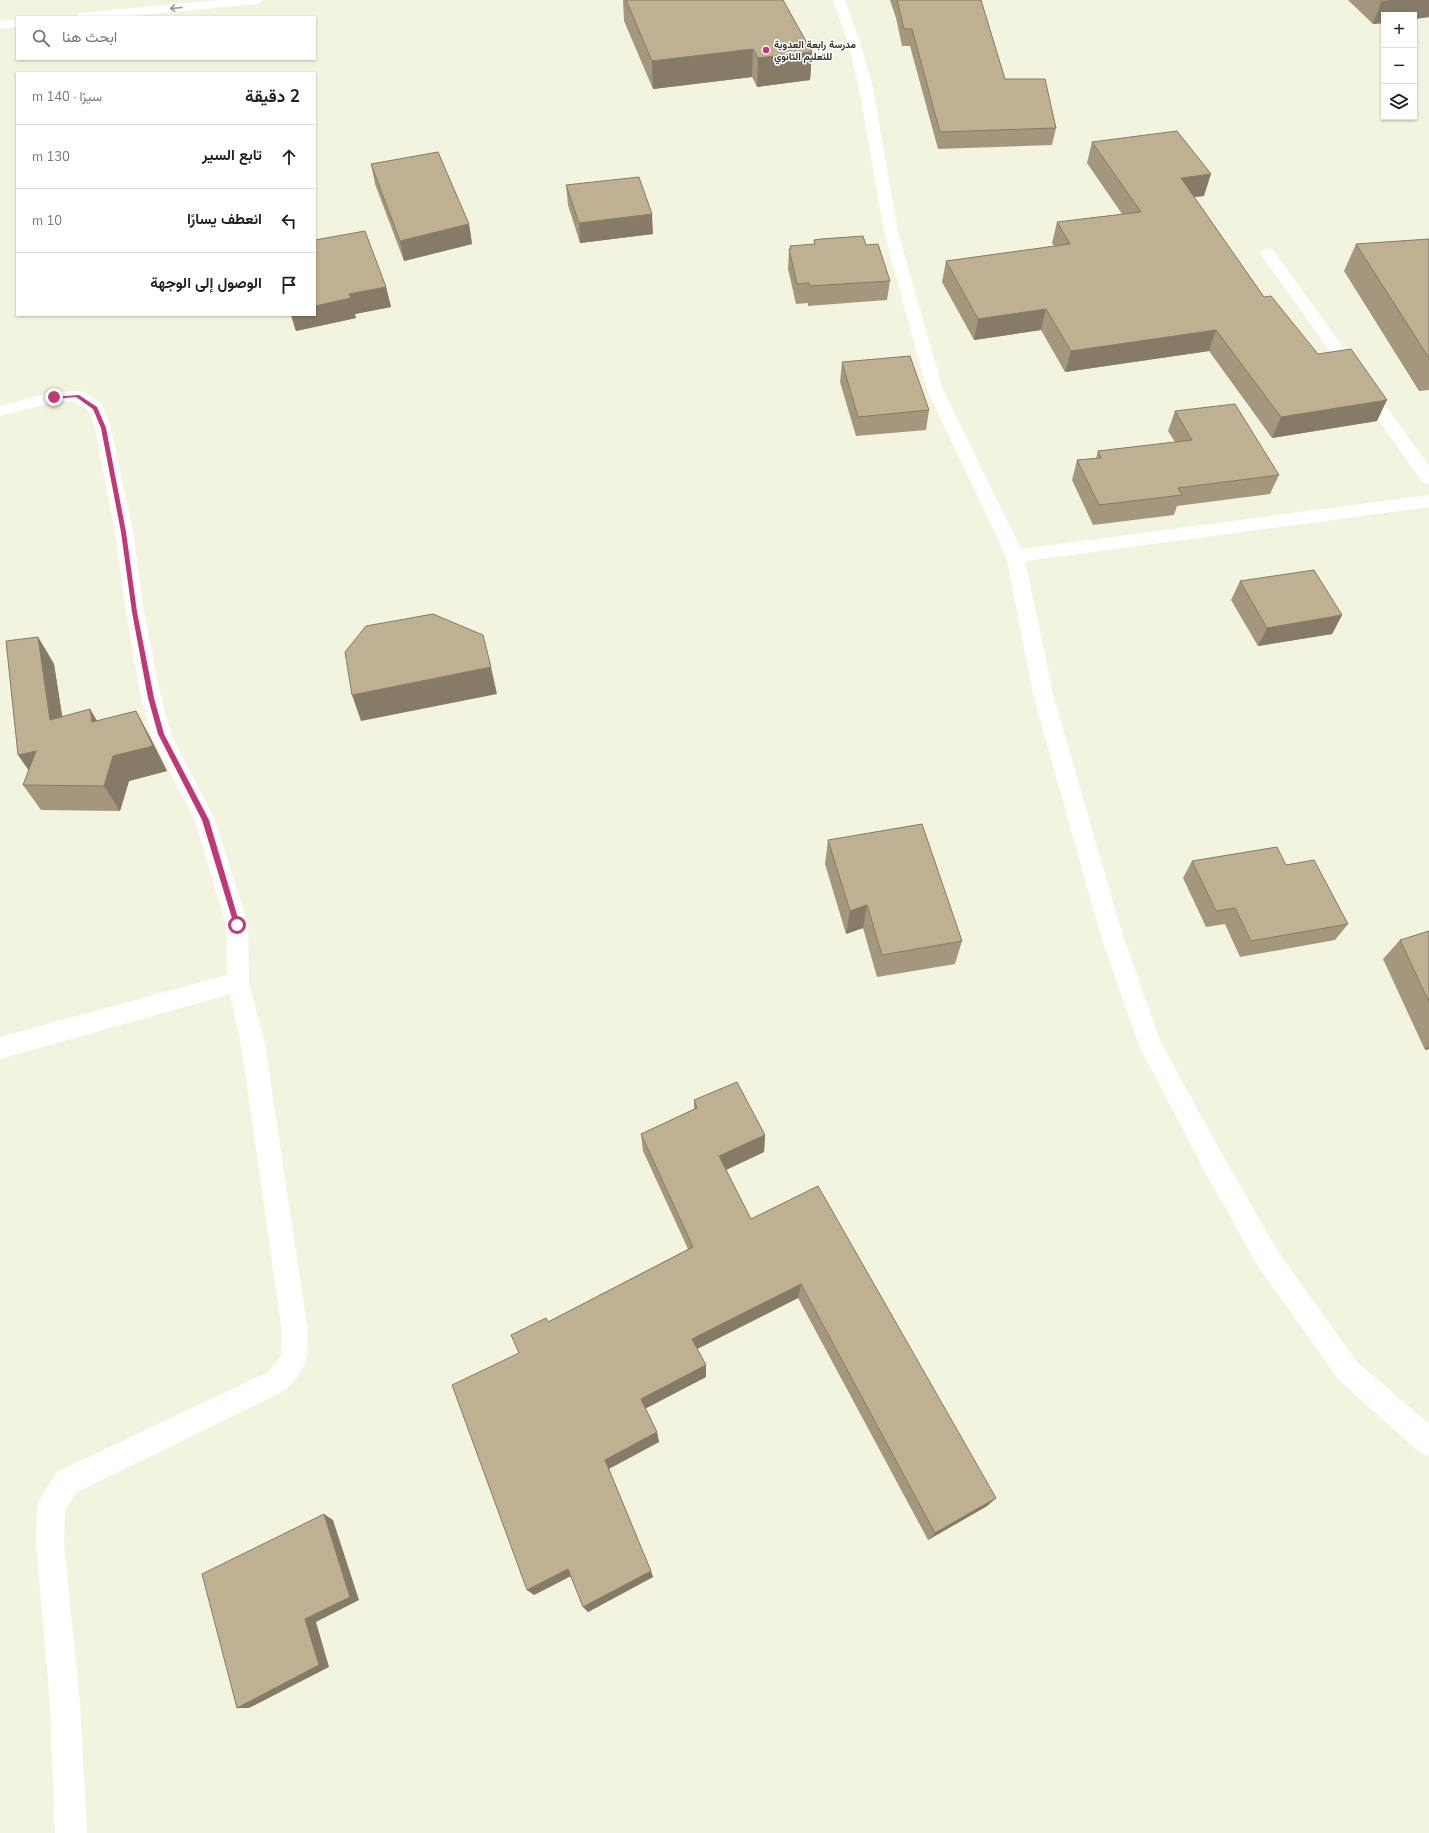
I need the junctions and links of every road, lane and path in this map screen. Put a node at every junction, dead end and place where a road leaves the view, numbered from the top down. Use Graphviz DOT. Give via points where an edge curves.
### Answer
graph roads {
  1 [pos="257,0"];
  2 [pos="839,0"];
  3 [pos="90,16"];
  4 [pos="16,23"];
  5 [pos="0,25"];
  6 [pos="1268,252"];
  7 [pos="0,411"];
  8 [pos="1429,479"];
  9 [pos="1429,501"];
  10 [pos="1015,556"];
  11 [pos="238,982"];
  12 [pos="0,1048"];
  13 [pos="1429,1442"];
  14 [pos="71,1833"];
  1 -- 3 [label="street, one-way"];
  2 -- 10 [label="street" via="866,88 891,232 935,390"];
  4 -- 5 [label="street"];
  6 -- 8 [label="street"];
  7 -- 11 [label="street" via="54,397 77,396 96,408 103,428 124,532 151,698 161,734 208,828 237,925"];
  9 -- 10 [label="street"];
  10 -- 13 [label="street" via="1044,698 1111,933 1151,1046 1268,1259 1348,1370"];
  11 -- 12 [label="street"];
  11 -- 14 [label="street" via="253,1044 295,1332 294,1361 277,1381 67,1482 51,1506 50,1542 65,1704"];
}
